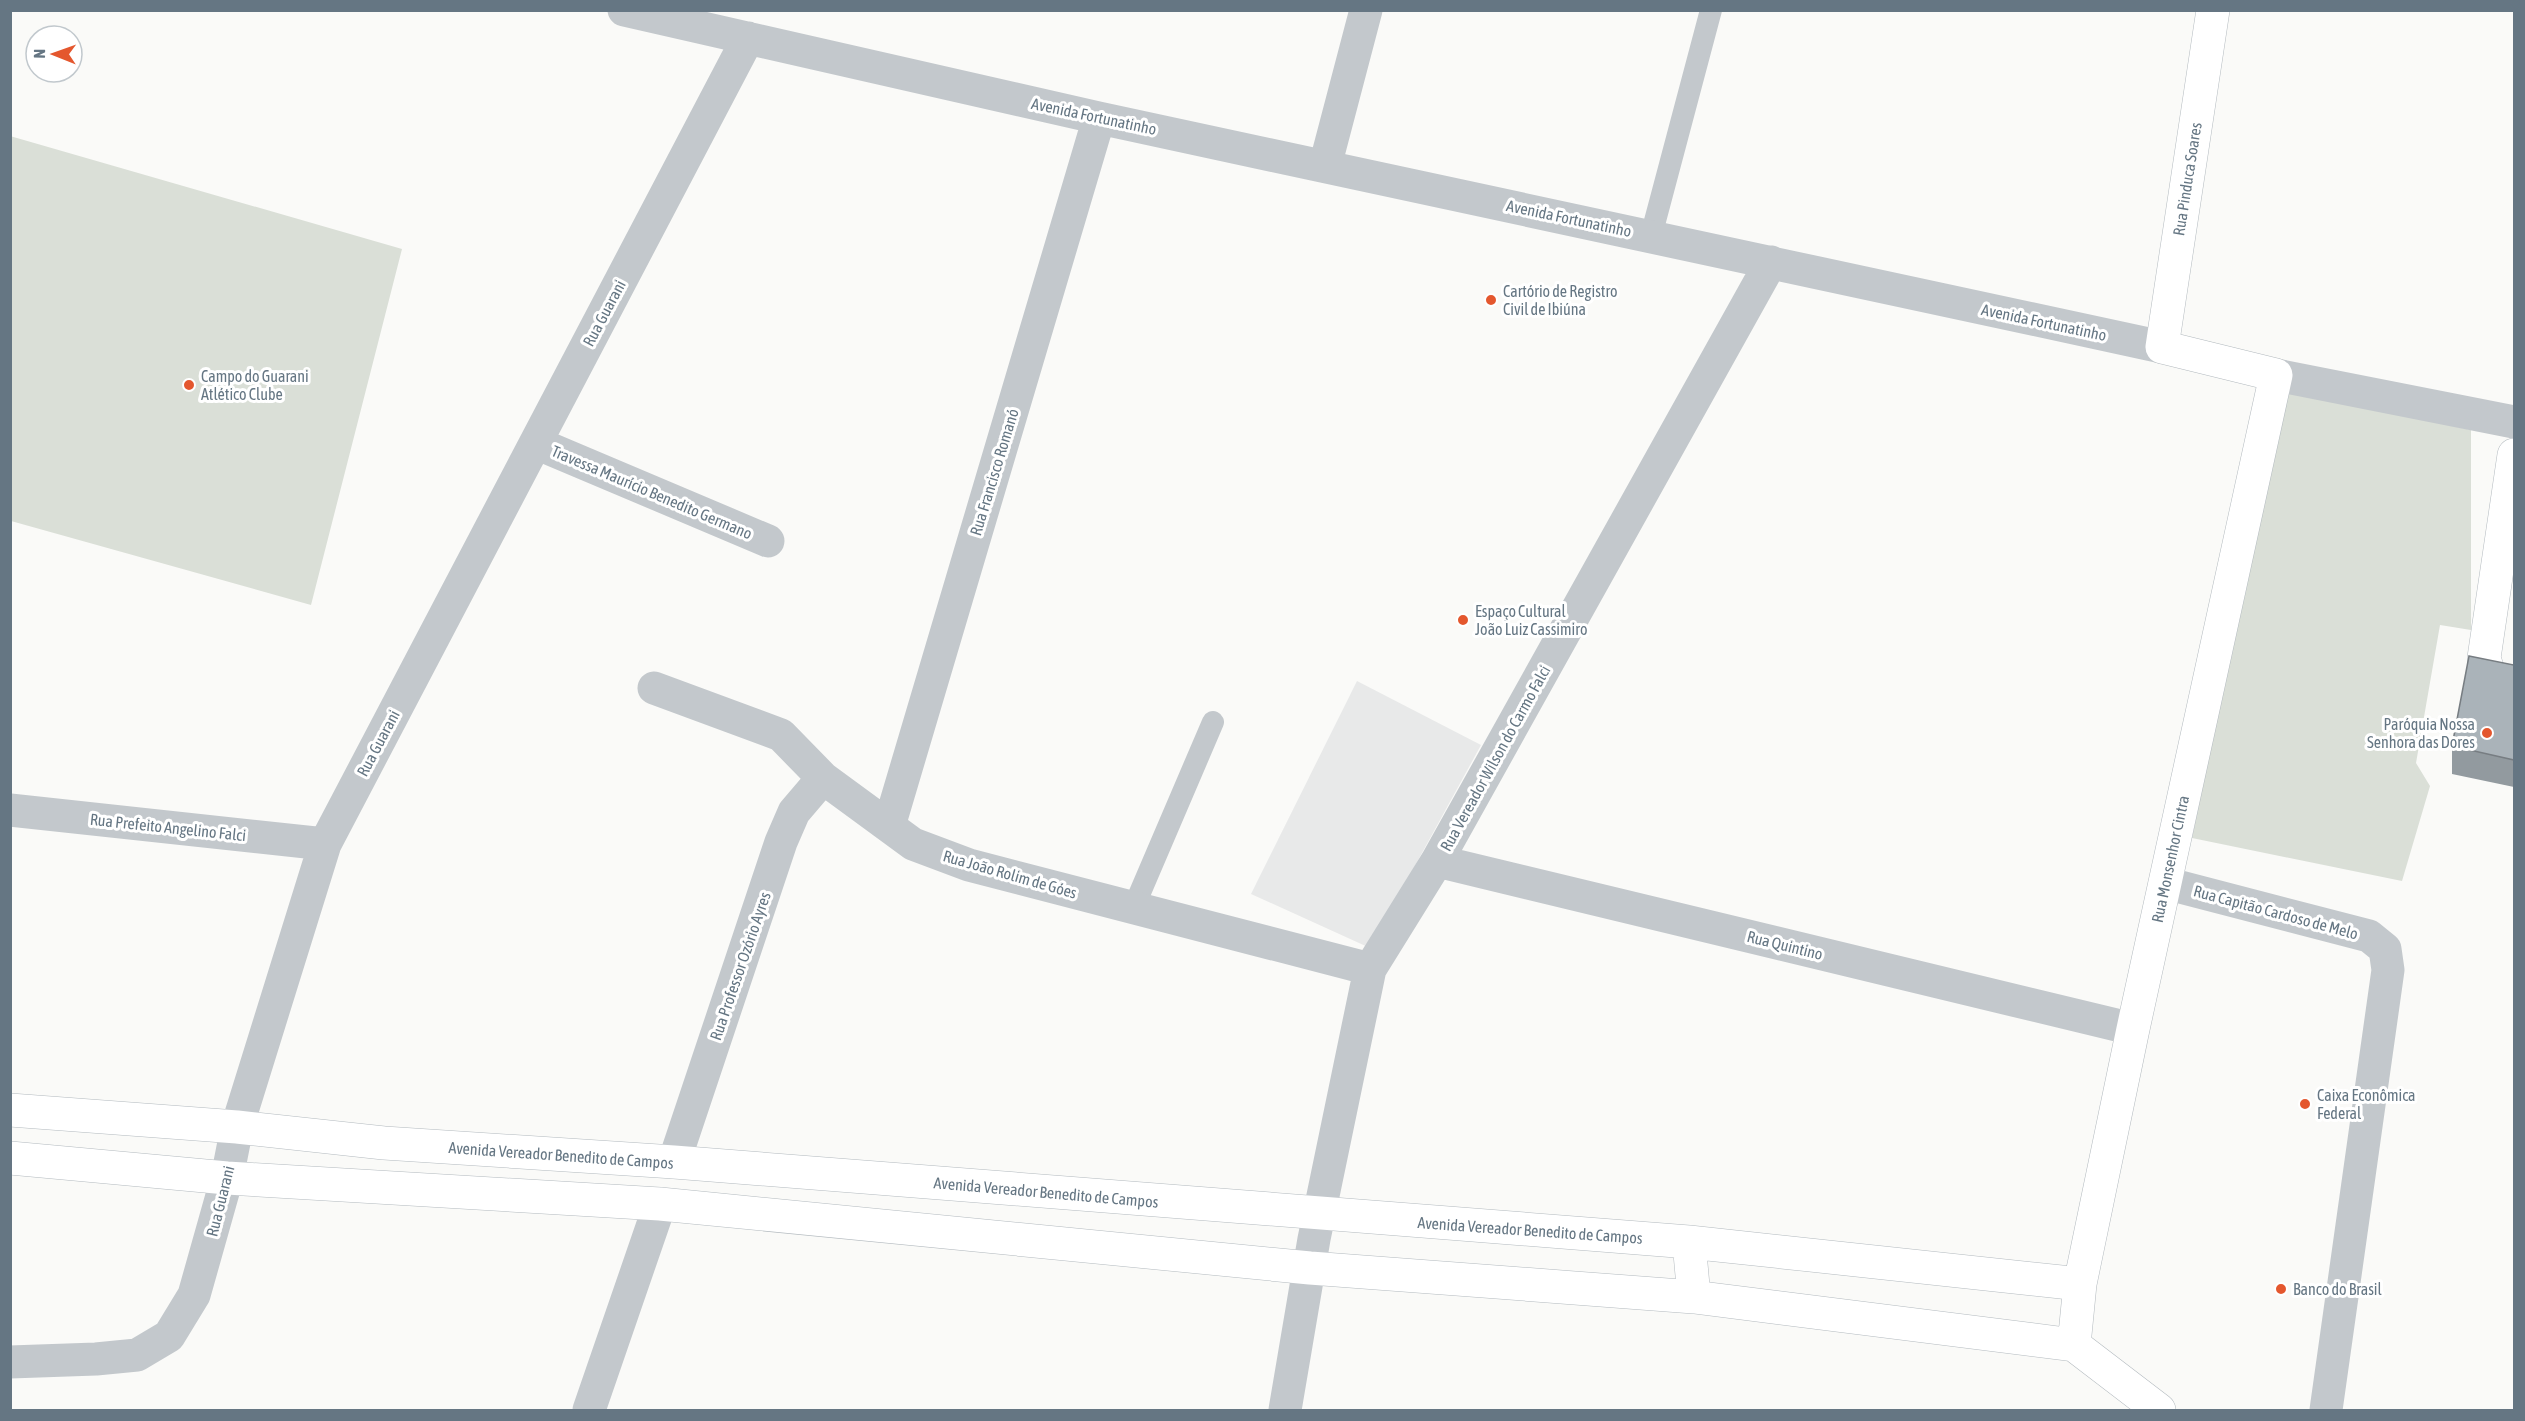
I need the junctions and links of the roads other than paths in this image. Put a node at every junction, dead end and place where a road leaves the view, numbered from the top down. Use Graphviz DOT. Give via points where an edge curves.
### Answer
graph roads {
  1 [pos="624,10"];
  2 [pos="1366,10"];
  3 [pos="1711,10"];
  4 [pos="2213,10"];
  5 [pos="748,39"];
  6 [pos="1099,118"];
  7 [pos="1325,166"];
  8 [pos="1651,236"];
  9 [pos="1771,262"];
  10 [pos="2162,347"];
  11 [pos="2276,375"];
  12 [pos="2514,422"];
  13 [pos="536,443"];
  14 [pos="2514,455"];
  15 [pos="768,541"];
  16 [pos="2502,682"];
  17 [pos="654,688"];
  18 [pos="1212,722"];
  19 [pos="823,778"];
  20 [pos="10,810"];
  21 [pos="889,826"];
  22 [pos="326,844"];
  23 [pos="1437,861"];
  24 [pos="2165,883"];
  25 [pos="1133,909"];
  26 [pos="1370,969"];
  27 [pos="2133,1029"];
  28 [pos="10,1110"];
  29 [pos="237,1127"];
  30 [pos="384,1143"];
  31 [pos="10,1158"];
  32 [pos="674,1162"];
  33 [pos="227,1178"];
  34 [pos="380,1186"];
  35 [pos="660,1204"];
  36 [pos="1319,1214"];
  37 [pos="1689,1242"];
  38 [pos="1310,1268"];
  39 [pos="2080,1284"];
  40 [pos="1694,1297"];
  41 [pos="2074,1345"];
  42 [pos="10,1362"];
  43 [pos="589,1410"];
  44 [pos="1285,1410"];
  45 [pos="2159,1410"];
  46 [pos="2326,1410"];
  1 -- 5 [label="street, Avenida Fortunatinho"];
  2 -- 7 [label="street"];
  3 -- 8 [label="lane"];
  4 -- 10 [label="main road, Rua Pinduca Soares"];
  5 -- 6 [label="street, Avenida Fortunatinho"];
  5 -- 13 [label="street, Rua Guarani"];
  6 -- 7 [label="street, Avenida Fortunatinho"];
  6 -- 21 [label="street, Rua Francisco Romanó"];
  7 -- 8 [label="street, Avenida Fortunatinho"];
  8 -- 9 [label="street, Avenida Fortunatinho"];
  9 -- 10 [label="street, Avenida Fortunatinho"];
  9 -- 23 [label="street, Rua Vereador Wilson do Carmo Falci"];
  10 -- 11 [label="main road, Avenida Fortunatinho"];
  11 -- 12 [label="street, Avenida Fortunatinho"];
  11 -- 24 [label="main road, Rua Monsenhor Cintra"];
  13 -- 15 [label="street, Travessa Maurício Benedito Germano"];
  13 -- 22 [label="street, Rua Guarani"];
  14 -- 16 [label="main road" via="2484,658"];
  17 -- 19 [label="street, Rua João Rolim de Góes" via="781,735"];
  18 -- 25 [label="lane"];
  19 -- 21 [label="street, Rua João Rolim de Góes"];
  19 -- 32 [label="street, Rua Professor Ozório Ayres" via="794,812 781,842"];
  20 -- 22 [label="street, Rua Prefeito Angelino Falci"];
  21 -- 25 [label="street, Rua João Rolim de Góes" via="913,844 969,865"];
  22 -- 29 [label="street, Rua Guarani"];
  23 -- 26 [label="street, Rua Vereador Wilson do Carmo Falci"];
  23 -- 27 [label="street, Rua Quintino"];
  24 -- 27 [label="main road, Rua Monsenhor Cintra"];
  24 -- 46 [label="street, Rua Capitão Cardoso de Melo" via="2369,936 2385,949 2388,970"];
  25 -- 26 [label="street, Rua João Rolim de Góes"];
  26 -- 36 [label="street, Rua Vereador Wilson do Carmo Falci"];
  27 -- 39 [label="main road, Rua Monsenhor Cintra"];
  28 -- 29 [label="main road, Avenida Vereador Benedito de Campos"];
  29 -- 30 [label="main road, Avenida Vereador Benedito de Campos"];
  29 -- 33 [label="street, Rua Guarani"];
  30 -- 32 [label="main road, Avenida Vereador Benedito de Campos"];
  30 -- 34 [label="main road"];
  31 -- 33 [label="main road"];
  32 -- 36 [label="main road, Avenida Vereador Benedito de Campos"];
  33 -- 34 [label="main road"];
  33 -- 42 [label="street, Rua Guarani" via="195,1295 169,1336 137,1355"];
  34 -- 35 [label="main road"];
  35 -- 38 [label="main road"];
  35 -- 43 [label="street"];
  36 -- 37 [label="main road, Avenida Vereador Benedito de Campos"];
  36 -- 38 [label="street, Rua Vereador Wilson do Carmo Falci"];
  37 -- 39 [label="main road, Avenida Vereador Benedito de Campos"];
  37 -- 40 [label="main road"];
  38 -- 40 [label="main road"];
  38 -- 44 [label="street, Rua Vereador Wilson do Carmo Falci"];
  39 -- 41 [label="main road, Rua Monsenhor Cintra"];
  40 -- 41 [label="main road"];
  41 -- 45 [label="main road"];
}
